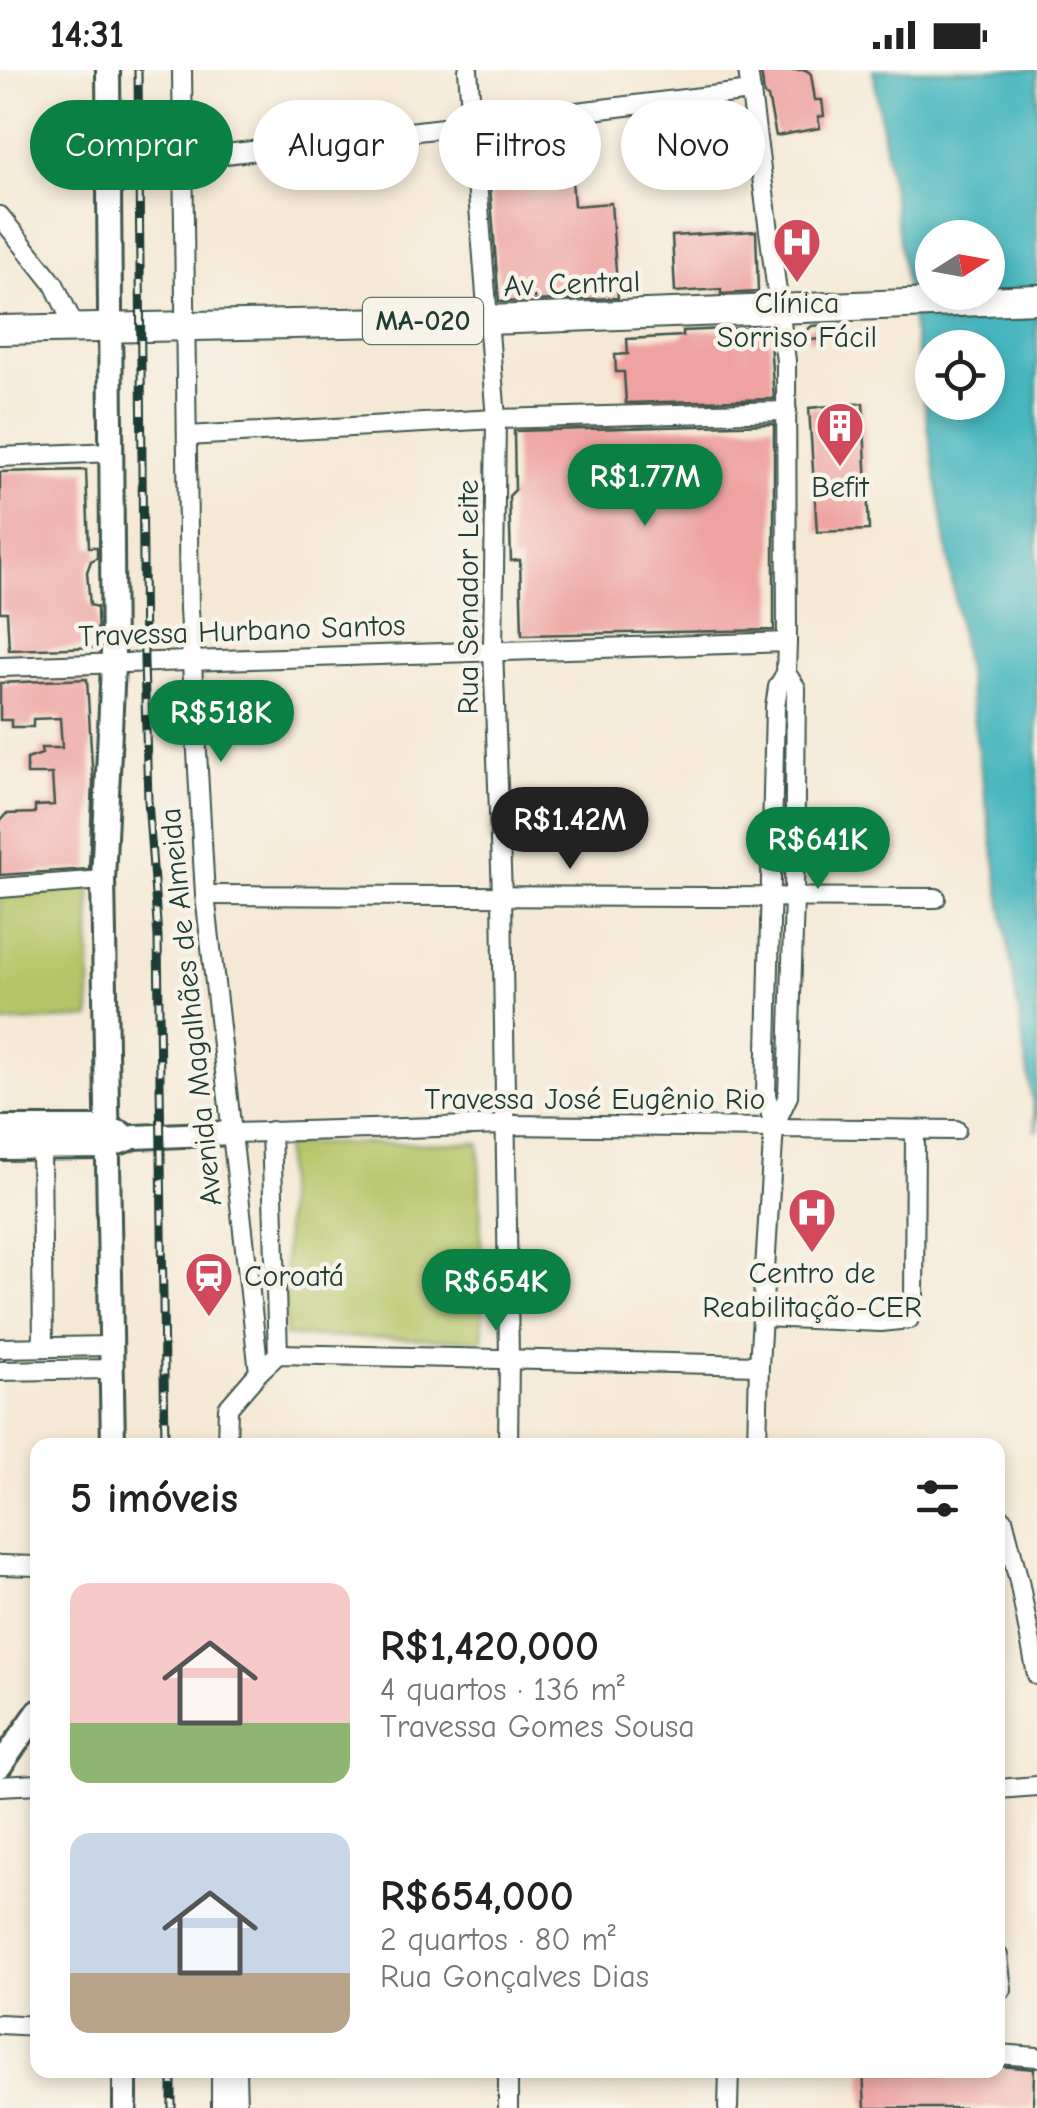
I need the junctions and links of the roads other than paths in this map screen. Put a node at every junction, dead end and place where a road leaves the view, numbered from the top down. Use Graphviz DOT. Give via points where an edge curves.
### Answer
graph roads {
  1 [pos="108,70"];
  2 [pos="182,70"];
  3 [pos="468,70"];
  4 [pos="748,70"];
  5 [pos="750,91"];
  6 [pos="108,100"];
  7 [pos="183,100"];
  8 [pos="469,100"];
  9 [pos="601,109"];
  10 [pos="439,129"];
  11 [pos="233,153"];
  12 [pos="109,190"];
  13 [pos="184,190"];
  14 [pos="476,190"];
  15 [pos="0,216"];
  16 [pos="1037,299"];
  17 [pos="781,308"];
  18 [pos="488,320"];
  19 [pos="111,326"];
  20 [pos="185,326"];
  21 [pos="75,328"];
  22 [pos="0,330"];
  23 [pos="787,411"];
  24 [pos="496,419"];
  25 [pos="187,436"];
  26 [pos="112,452"];
  27 [pos="0,457"];
  28 [pos="787,642"];
  29 [pos="494,649"];
  30 [pos="191,660"];
  31 [pos="113,665"];
  32 [pos="0,667"];
  33 [pos="786,673"];
  34 [pos="103,880"];
  35 [pos="0,888"];
  36 [pos="502,894"];
  37 [pos="205,895"];
  38 [pos="794,898"];
  39 [pos="936,898"];
  40 [pos="771,899"];
  41 [pos="506,1125"];
  42 [pos="774,1126"];
  43 [pos="0,1128"];
  44 [pos="916,1130"];
  45 [pos="956,1130"];
  46 [pos="270,1131"];
  47 [pos="234,1133"];
  48 [pos="107,1138"];
  49 [pos="0,1148"];
  50 [pos="41,1148"];
  51 [pos="762,1317"];
  52 [pos="0,1348"];
  53 [pos="43,1348"];
  54 [pos="278,1354"];
  55 [pos="110,1358"];
  56 [pos="509,1358"];
  57 [pos="759,1365"];
  58 [pos="0,1370"];
  59 [pos="259,1372"];
  60 [pos="113,1438"];
  61 [pos="227,1438"];
  62 [pos="508,1438"];
  63 [pos="757,1438"];
  64 [pos="1005,1527"];
  65 [pos="0,1565"];
  66 [pos="30,1566"];
  67 [pos="1019,1581"];
  68 [pos="1005,1583"];
  69 [pos="1037,1676"];
  70 [pos="30,1723"];
  71 [pos="0,1766"];
  72 [pos="30,1784"];
  73 [pos="0,1786"];
  74 [pos="1037,1786"];
  75 [pos="1005,1788"];
  76 [pos="0,2024"];
  77 [pos="30,2026"];
  78 [pos="1005,2054"];
  79 [pos="1037,2056"];
  80 [pos="125,2078"];
  81 [pos="221,2078"];
  82 [pos="236,2078"];
  83 [pos="508,2078"];
  84 [pos="730,2078"];
  85 [pos="125,2108"];
  86 [pos="221,2108"];
  87 [pos="237,2108"];
  88 [pos="508,2108"];
  89 [pos="728,2108"];
  1 -- 6 [label="street"];
  2 -- 7 [label="street, Avenida Magalhães de Almeida"];
  3 -- 8 [label="street, Rua Senador Leite"];
  4 -- 5 [label="street"];
  5 -- 9 [label="street"];
  5 -- 17 [label="street"];
  10 -- 11 [label="street"];
  12 -- 19 [label="street"];
  13 -- 20 [label="street, Avenida Magalhães de Almeida"];
  14 -- 18 [label="street, Rua Senador Leite"];
  15 -- 21 [label="street" via="54,284"];
  16 -- 17 [label="main road, Av. Central / MA-020"];
  17 -- 18 [label="main road, Av. Central / MA-020"];
  17 -- 23 [label="street"];
  18 -- 20 [label="main road, Av. Central / MA-020"];
  18 -- 24 [label="street, Rua Senador Leite"];
  19 -- 20 [label="main road, Av. Central / MA-020"];
  19 -- 21 [label="main road, Av. Central / MA-020"];
  19 -- 26 [label="street"];
  20 -- 25 [label="street, Avenida Magalhães de Almeida"];
  21 -- 22 [label="main road, Av. Central / MA-020"];
  23 -- 24 [label="street"];
  23 -- 28 [label="street"];
  24 -- 25 [label="street"];
  24 -- 29 [label="street, Rua Senador Leite"];
  25 -- 30 [label="street, Avenida Magalhães de Almeida"];
  26 -- 27 [label="street"];
  26 -- 31 [label="street"];
  28 -- 29 [label="street, Travessa Hurbano Santos"];
  28 -- 33 [label="street"];
  29 -- 30 [label="street, Travessa Hurbano Santos"];
  29 -- 36 [label="street, Rua Senador Leite"];
  30 -- 31 [label="street, Travessa Hurbano Santos"];
  30 -- 37 [label="street, Avenida Magalhães de Almeida"];
  31 -- 32 [label="street, Travessa Hurbano Santos"];
  31 -- 34 [label="street"];
  33 -- 38 [label="street" via="796,688"];
  33 -- 40 [label="street" via="775,707"];
  34 -- 35 [label="street"];
  34 -- 48 [label="street"];
  36 -- 37 [label="street"];
  36 -- 40 [label="street"];
  36 -- 41 [label="street, Rua Senador Leite"];
  37 -- 47 [label="street, Avenida Magalhães de Almeida"];
  38 -- 39 [label="street"];
  38 -- 40 [label="street"];
  38 -- 42 [label="street" via="788,1096"];
  40 -- 42 [label="street" via="766,1094"];
  41 -- 42 [label="street, Travessa José Eugênio Rio"];
  41 -- 46 [label="street, Travessa José Eugênio Rio"];
  41 -- 56 [label="street, Rua Senador Leite"];
  42 -- 44 [label="street, Travessa José Eugênio Rio"];
  42 -- 51 [label="street"];
  43 -- 48 [label="street"];
  44 -- 45 [label="street, Travessa José Eugênio Rio"];
  44 -- 51 [label="street" via="910,1319"];
  46 -- 47 [label="street, Travessa José Eugênio Rio"];
  46 -- 54 [label="street"];
  47 -- 48 [label="street"];
  47 -- 59 [label="street, Avenida Magalhães de Almeida"];
  48 -- 50 [label="street"];
  48 -- 55 [label="street"];
  49 -- 50 [label="street"];
  50 -- 53 [label="street"];
  51 -- 57 [label="street"];
  52 -- 53 [label="street"];
  53 -- 55 [label="street"];
  54 -- 56 [label="street"];
  54 -- 59 [label="street"];
  55 -- 58 [label="street"];
  55 -- 60 [label="street"];
  56 -- 57 [label="street"];
  56 -- 62 [label="street, Rua Senador Leite"];
  57 -- 63 [label="street"];
  59 -- 61 [label="street" via="228,1408"];
  64 -- 67 [label="street"];
  65 -- 66 [label="street"];
  67 -- 68 [label="street"];
  67 -- 69 [label="street"];
  70 -- 71 [label="street"];
  72 -- 73 [label="street"];
  74 -- 75 [label="street"];
  76 -- 77 [label="street"];
  78 -- 79 [label="street"];
  80 -- 85 [label="street"];
  81 -- 86 [label="street"];
  82 -- 87 [label="street"];
  83 -- 88 [label="street"];
  84 -- 89 [label="street"];
}
